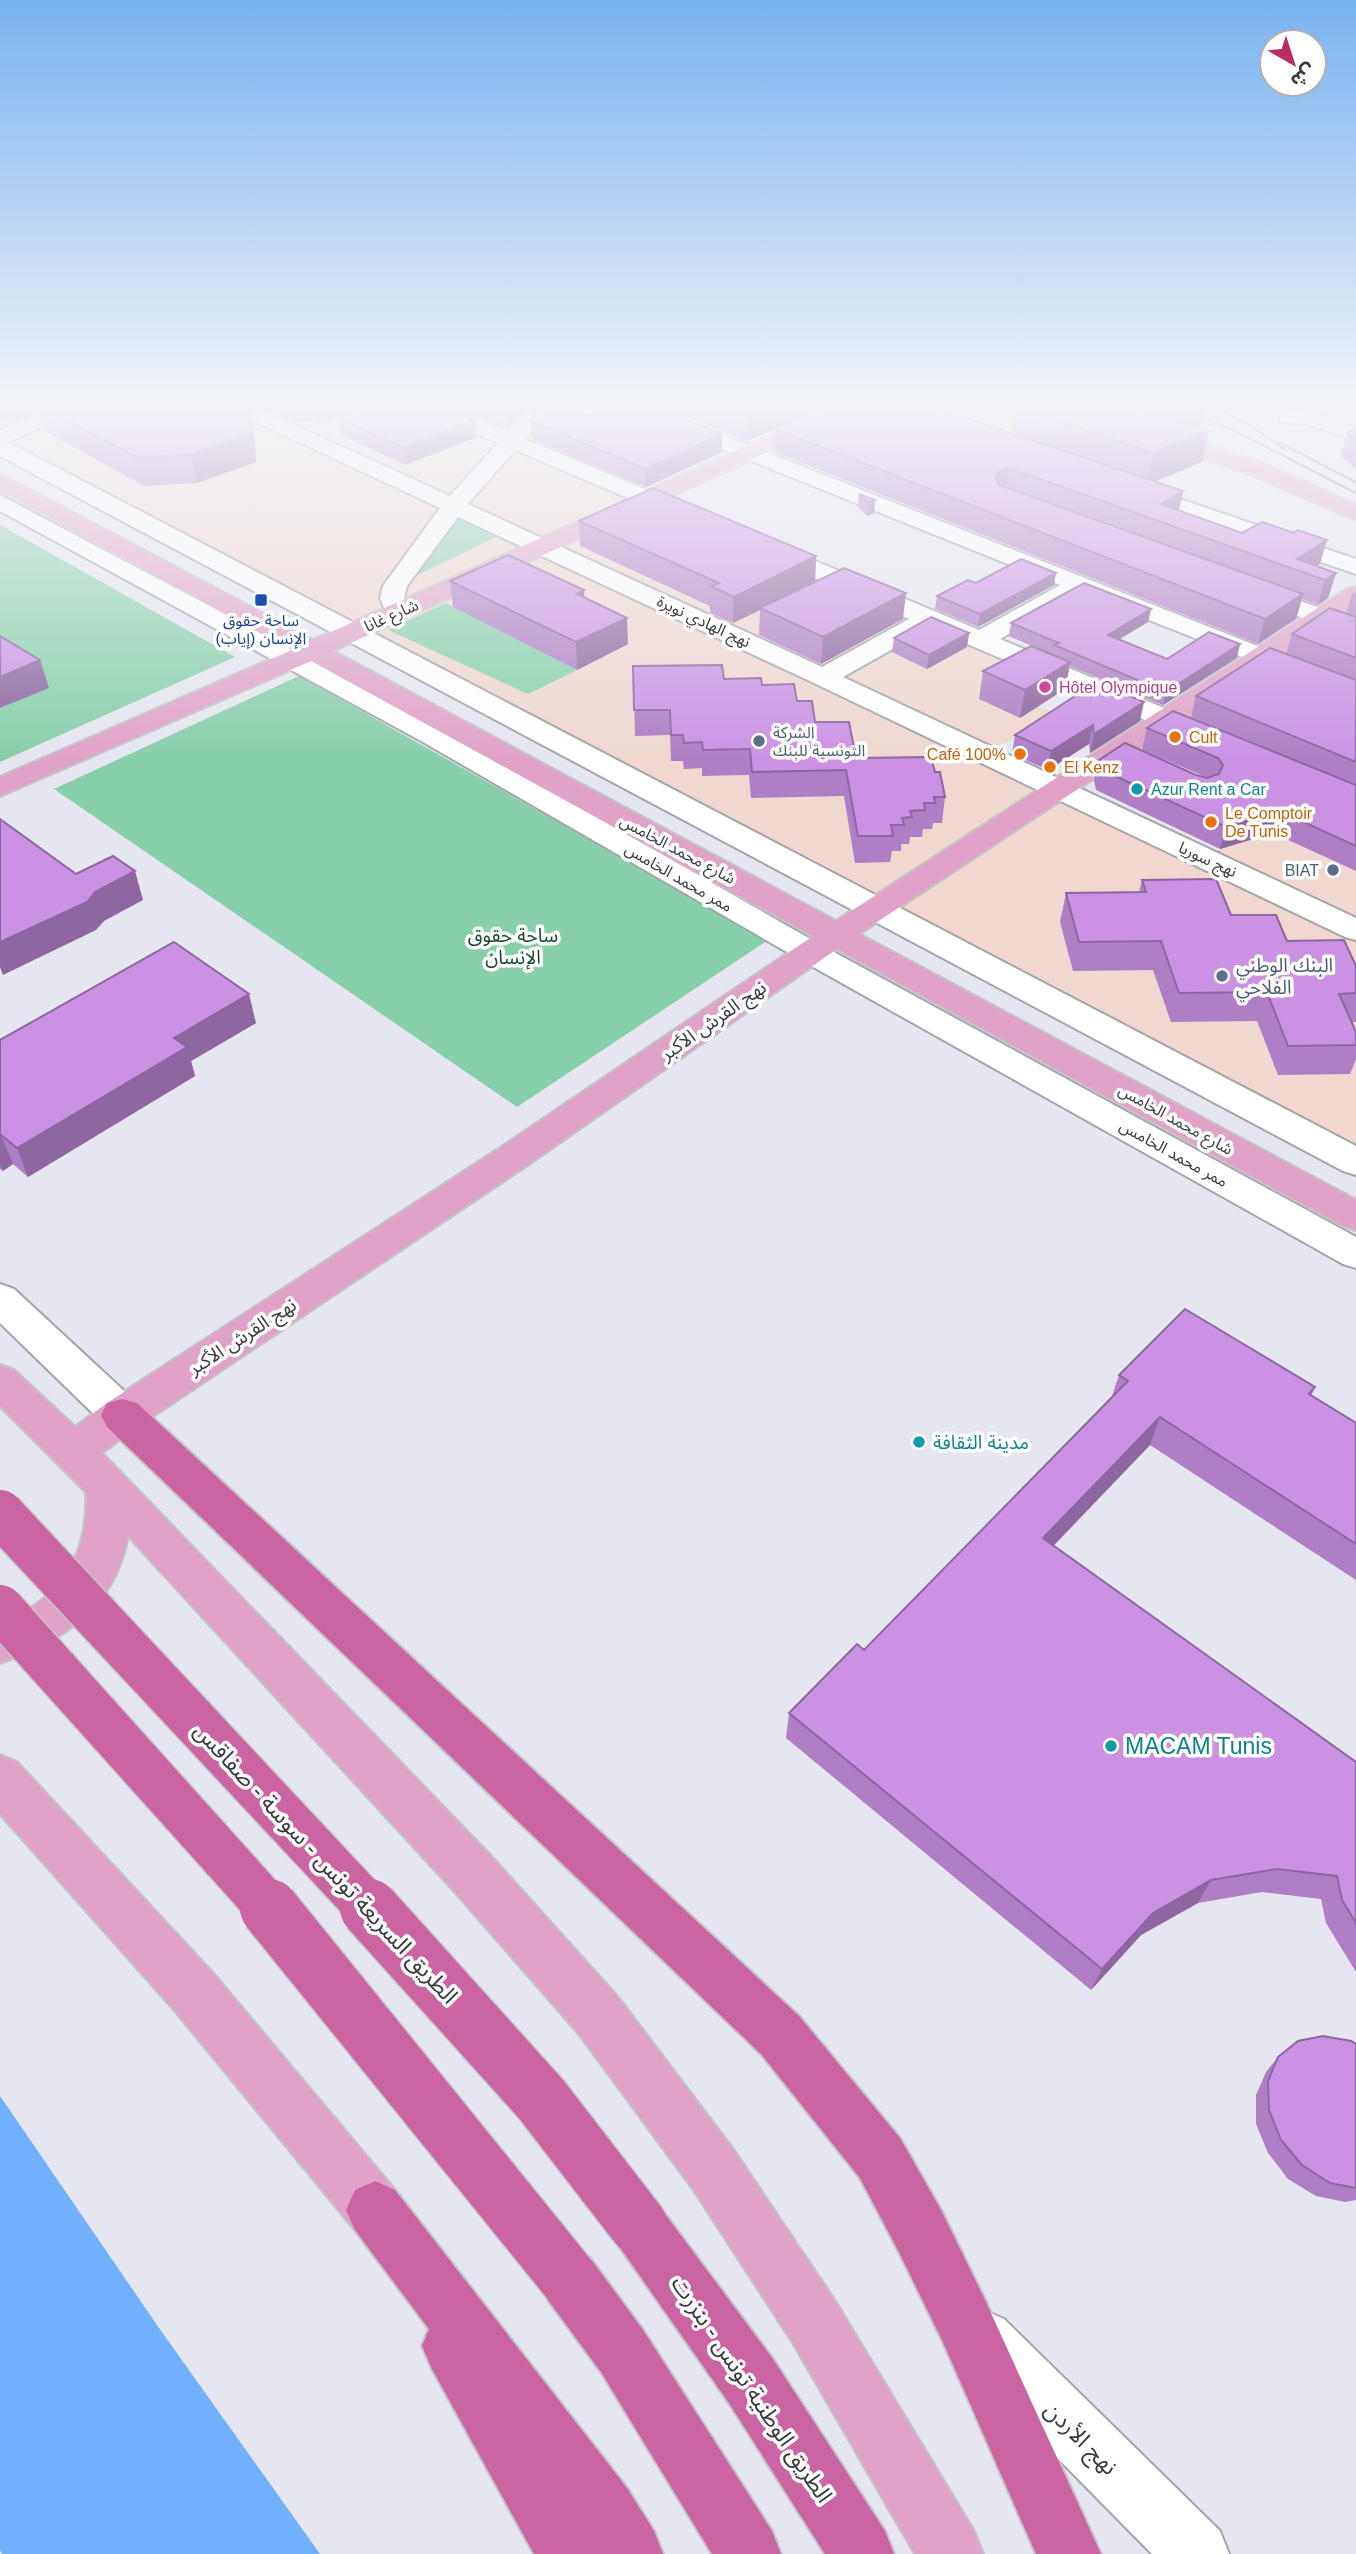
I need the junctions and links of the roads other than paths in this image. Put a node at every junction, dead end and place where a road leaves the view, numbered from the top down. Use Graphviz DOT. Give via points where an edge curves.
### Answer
graph roads {
  1 [pos="47,523"];
  2 [pos="82,523"];
  3 [pos="100,523"];
  4 [pos="122,523"];
  5 [pos="441,523"];
  6 [pos="490,523"];
  7 [pos="593,523"];
  8 [pos="923,523"];
  9 [pos="947,523"];
  10 [pos="1228,523"];
  11 [pos="935,528"];
  12 [pos="744,539"];
  13 [pos="542,546"];
  14 [pos="1356,567"];
  15 [pos="842,581"];
  16 [pos="1228,582"];
  17 [pos="1077,584"];
  18 [pos="818,593"];
  19 [pos="1356,594"];
  20 [pos="397,612"];
  21 [pos="1320,616"];
  22 [pos="929,618"];
  23 [pos="758,623"];
  24 [pos="1356,630"];
  25 [pos="734,635"];
  26 [pos="980,640"];
  27 [pos="321,647"];
  28 [pos="1258,656"];
  29 [pos="823,677"];
  30 [pos="1091,688"];
  31 [pos="1356,694"];
  32 [pos="1068,703"];
  33 [pos="1165,719"];
  34 [pos="1010,739"];
  35 [pos="1228,746"];
  36 [pos="986,754"];
  37 [pos="0,787"];
  38 [pos="1059,789"];
  39 [pos="844,930"];
  40 [pos="1356,930"];
  41 [pos="1356,1162"];
  42 [pos="1356,1193"];
  43 [pos="1356,1217"];
  44 [pos="1356,1254"];
  45 [pos="0,1299"];
  46 [pos="0,1381"];
  47 [pos="122,1415"];
  48 [pos="90,1468"];
  49 [pos="0,1513"];
  50 [pos="0,1608"];
  51 [pos="0,1643"];
  52 [pos="0,1778"];
  53 [pos="374,2210"];
  54 [pos="639,2226"];
  55 [pos="964,2322"];
  56 [pos="569,2554"];
  57 [pos="631,2554"];
  58 [pos="749,2554"];
  59 [pos="862,2554"];
  60 [pos="951,2554"];
  61 [pos="1069,2554"];
  62 [pos="1198,2554"];
  1 -- 27 [label="street, ممر محمد الخامس"];
  2 -- 27 [label="main road, شارع محمد الخامس"];
  3 -- 27 [label="main road, شارع محمد الخامس"];
  4 -- 27 [label="street, شارع محمد الخامس"];
  5 -- 20 [label="street" via="395,586 392,598"];
  6 -- 13 [label="street, نهج الهادي نويرة"];
  7 -- 13 [label="main road, شارع غانا"];
  8 -- 11 [label="street"];
  9 -- 11 [label="street"];
  10 -- 14 [label="street"];
  11 -- 17 [label="street"];
  12 -- 15 [label="street"];
  13 -- 20 [label="main road, شارع غانا"];
  13 -- 25 [label="street, نهج الهادي نويرة"];
  15 -- 18 [label="street"];
  15 -- 22 [label="street"];
  16 -- 21 [label="street"];
  17 -- 26 [label="street"];
  17 -- 28 [label="street"];
  19 -- 21 [label="main road, نهج القرش الأكبر"];
  20 -- 27 [label="main road, شارع غانا"];
  21 -- 24 [label="street"];
  21 -- 28 [label="main road, نهج القرش الأكبر"];
  22 -- 26 [label="street"];
  22 -- 29 [label="street"];
  23 -- 25 [label="street"];
  25 -- 29 [label="street, نهج الهادي نويرة"];
  26 -- 30 [label="street"];
  27 -- 37 [label="main road, شارع غانا"];
  27 -- 39 [label="street, شارع محمد الخامس"];
  27 -- 39 [label="street, ممر محمد الخامس" via="444,743"];
  28 -- 31 [label="street"];
  28 -- 33 [label="main road, نهج القرش الأكبر"];
  29 -- 36 [label="street, نهج الهادي نويرة"];
  30 -- 32 [label="street"];
  30 -- 33 [label="street"];
  33 -- 35 [label="street"];
  33 -- 38 [label="main road, نهج القرش الأكبر" via="1130,756"];
  34 -- 36 [label="street"];
  36 -- 38 [label="street, نهج الهادي نويرة"];
  38 -- 39 [label="main road, نهج القرش الأكبر"];
  38 -- 40 [label="street, نهج سوريا"];
  39 -- 41 [label="street, شارع محمد الخامس"];
  39 -- 42 [label="main road, شارع محمد الخامس"];
  39 -- 43 [label="main road, شارع محمد الخامس"];
  39 -- 44 [label="street, ممر محمد الخامس"];
  39 -- 47 [label="main road, نهج القرش الأكبر" via="513,1157"];
  45 -- 47 [label="street"];
  46 -- 48 [label="main road"];
  47 -- 48 [label="main road, نهج القرش الأكبر"];
  47 -- 55 [label="highway" via="780,2035 880,2158"];
  48 -- 51 [label="main road" via="107,1540 102,1557 83,1589 46,1621"];
  48 -- 60 [label="main road" via="472,1873 598,2015 713,2169 799,2300"];
  49 -- 54 [label="highway, الطريق السريعة تونس - سوسة - صفاقس, bridge" via="533,2089"];
  50 -- 58 [label="highway, bridge" via="289,1930 569,2279 622,2351"];
  52 -- 53 [label="main road" via="194,1992"];
  53 -- 56 [label="highway"];
  53 -- 57 [label="highway" via="604,2511"];
  54 -- 59 [label="highway, الطريق الوطنية تونس - بنزرت" via="751,2381"];
  55 -- 61 [label="highway"];
  55 -- 62 [label="street, نهج الأردن"];
}
